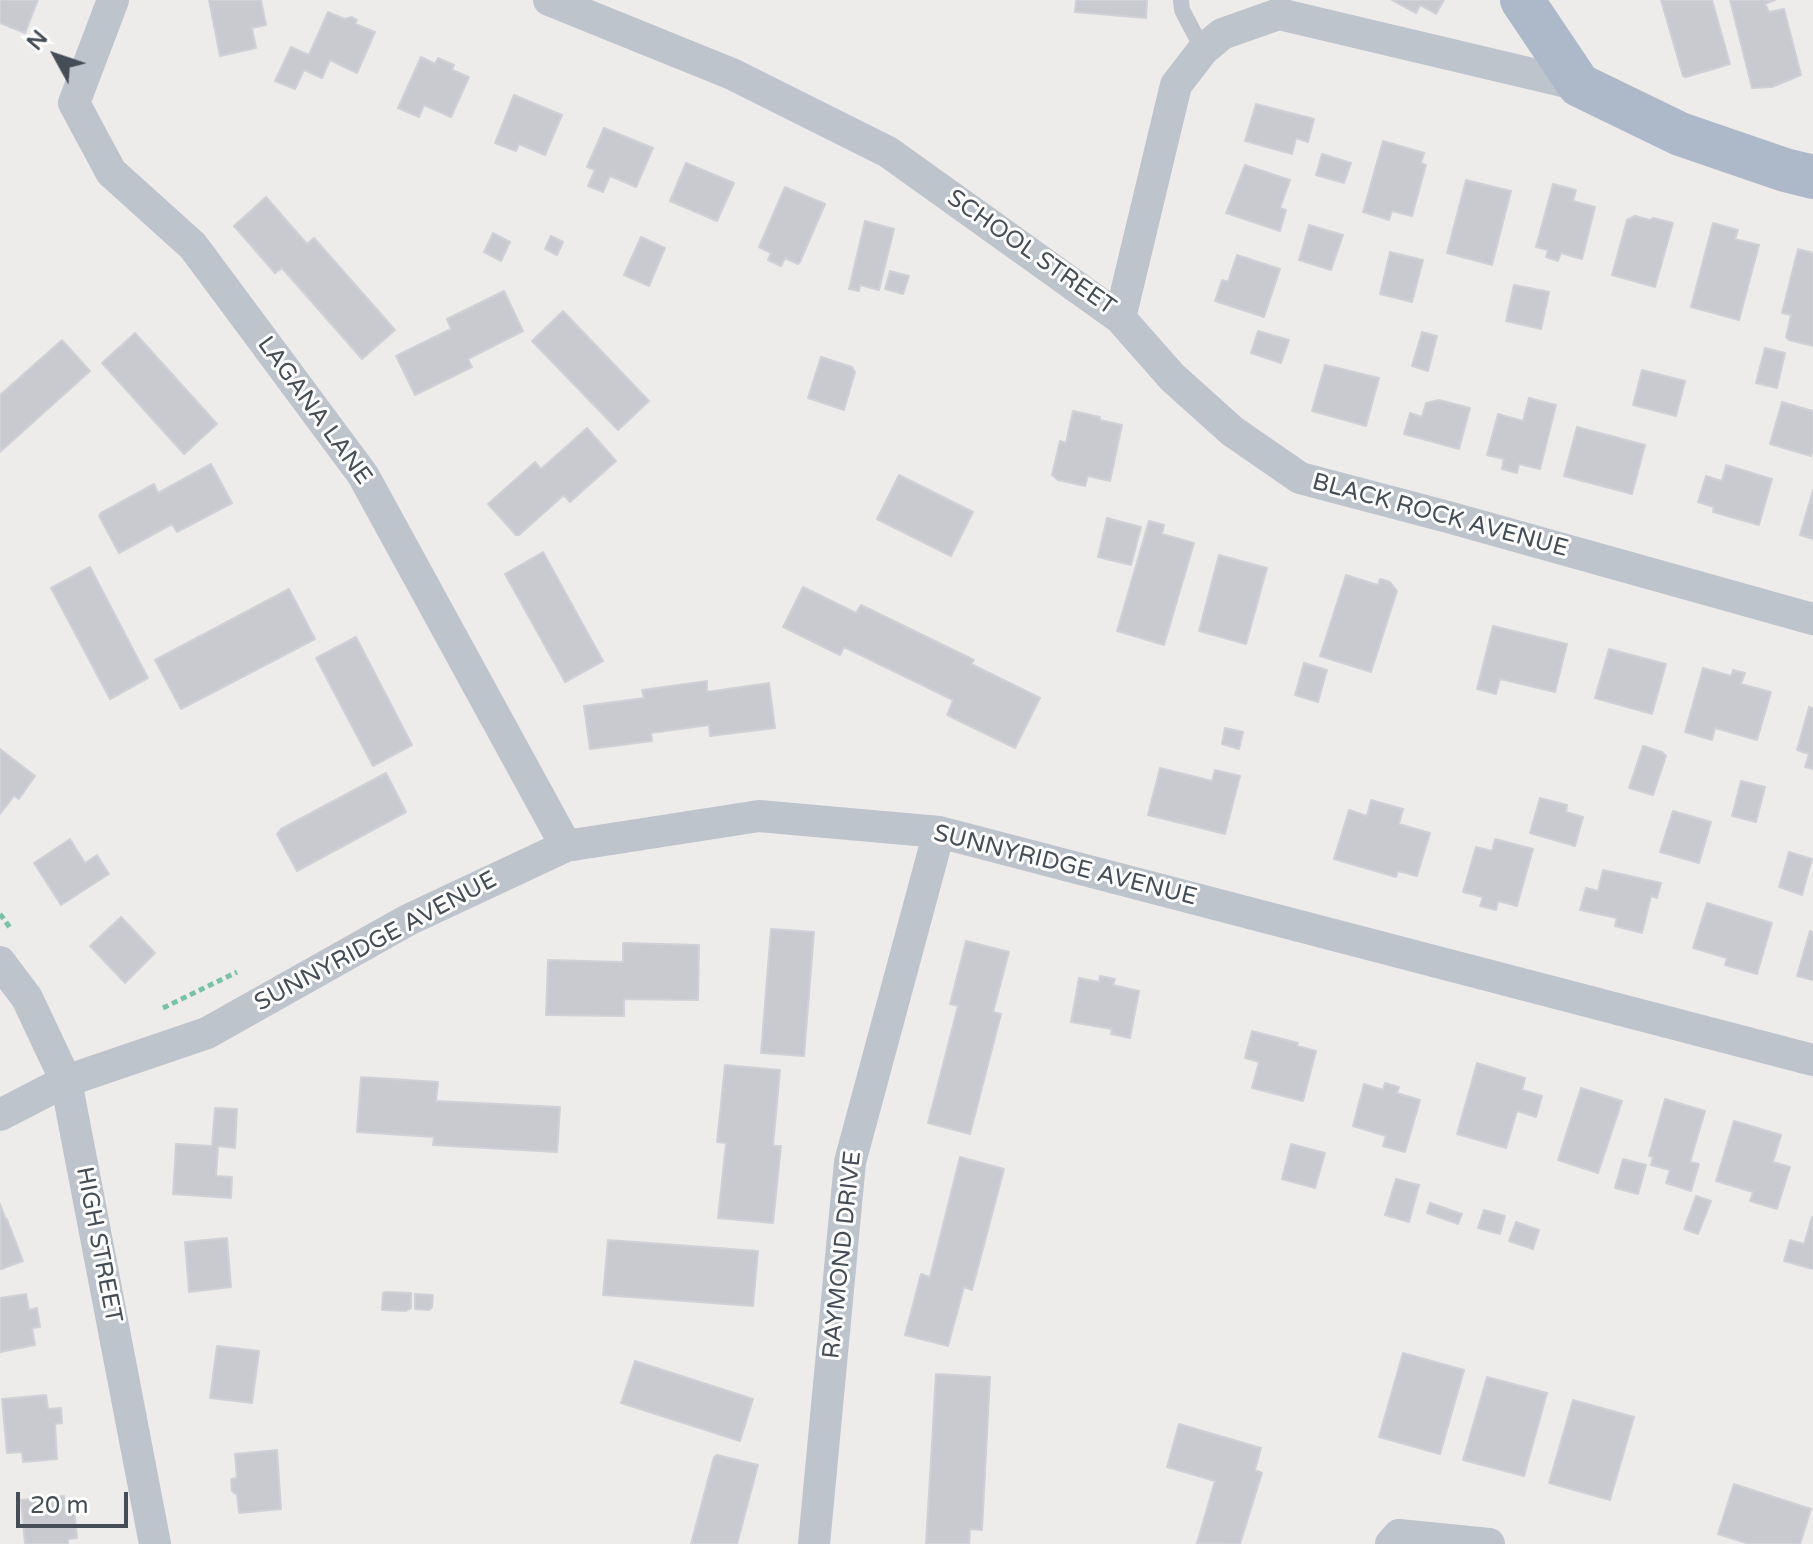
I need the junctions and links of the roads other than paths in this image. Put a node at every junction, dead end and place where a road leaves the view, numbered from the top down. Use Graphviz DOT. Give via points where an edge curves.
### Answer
graph roads {
  1 [pos="113,0"];
  2 [pos="549,0"];
  3 [pos="1181,0"];
  4 [pos="1522,0"];
  5 [pos="1203,50"];
  6 [pos="1579,85"];
  7 [pos="1813,177"];
  8 [pos="1120,318"];
  9 [pos="1813,619"];
  10 [pos="939,832"];
  11 [pos="566,846"];
  12 [pos="0,962"];
  13 [pos="1813,1060"];
  14 [pos="66,1081"];
  15 [pos="0,1115"];
  16 [pos="1395,1540"];
  17 [pos="155,1544"];
  18 [pos="814,1544"];
  19 [pos="1489,1544"];
  1 -- 11 [label="street, LAGANA LANE" via="74,103 111,172 193,246 363,475"];
  2 -- 8 [label="street, SCHOOL STREET" via="732,74 888,152"];
  3 -- 5 [label="lane"];
  4 -- 6 [label="main road"];
  5 -- 6 [label="street, SCHOOL STREET" via="1222,34 1279,14"];
  5 -- 8 [label="street, SCHOOL STREET" via="1176,85"];
  6 -- 7 [label="main road" via="1680,134"];
  8 -- 9 [label="street, BLACK ROCK AVENUE" via="1172,377 1232,431 1300,478"];
  10 -- 11 [label="street, SUNNYRIDGE AVENUE" via="759,816"];
  10 -- 13 [label="street, SUNNYRIDGE AVENUE"];
  10 -- 18 [label="street, RAYMOND DRIVE" via="850,1162"];
  11 -- 14 [label="street, SUNNYRIDGE AVENUE" via="408,920 207,1033"];
  12 -- 14 [label="street, HIGH STREET" via="27,998"];
  14 -- 15 [label="street, SUNNYRIDGE AVENUE"];
  14 -- 17 [label="street, HIGH STREET"];
  16 -- 19 [label="street"];
}
